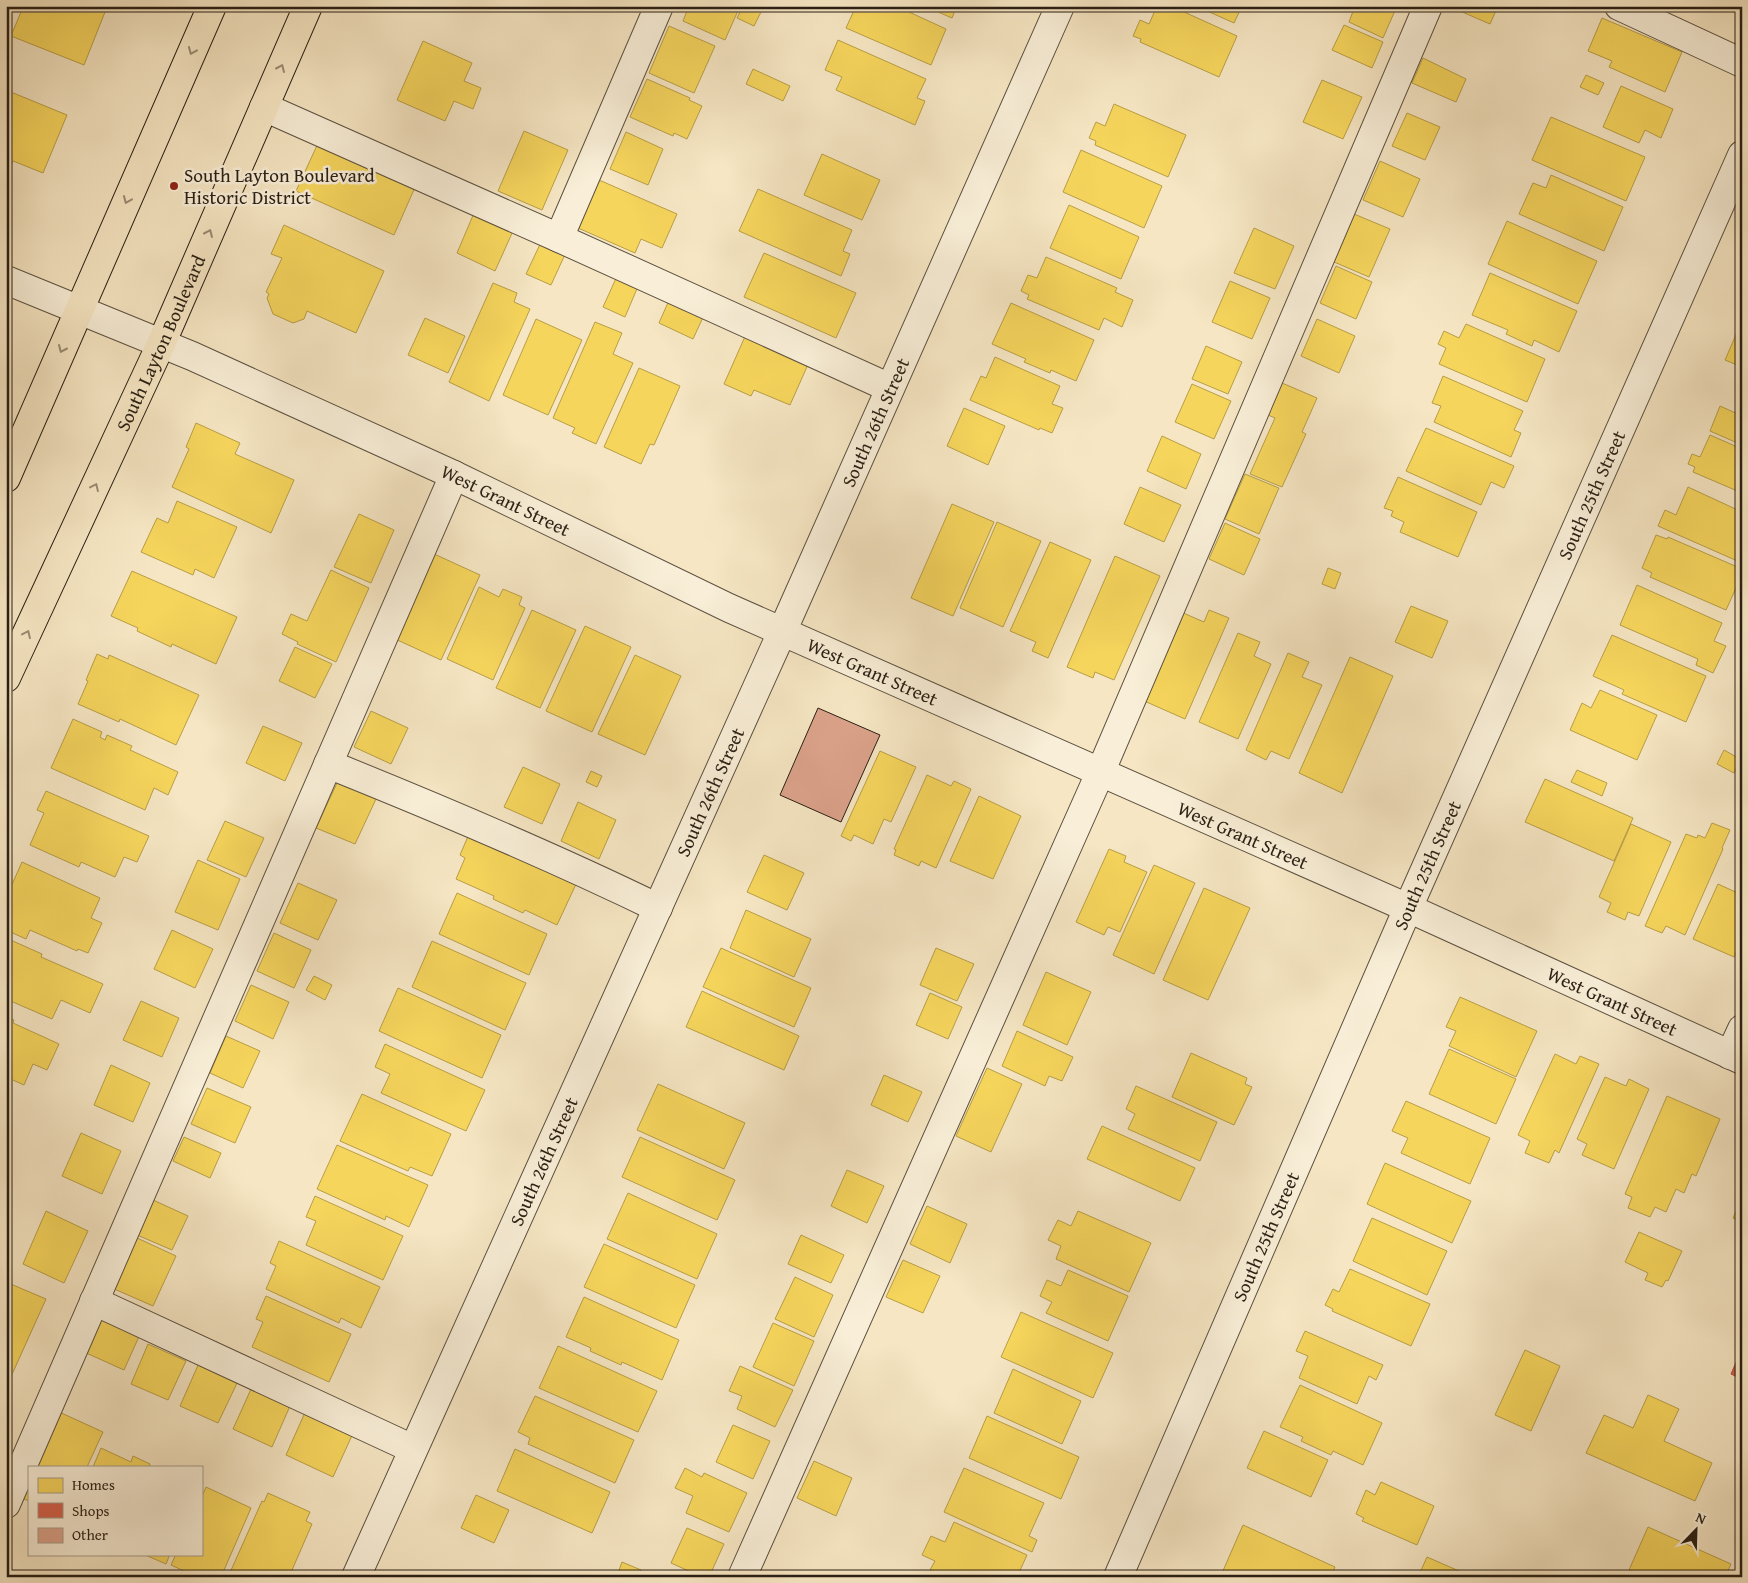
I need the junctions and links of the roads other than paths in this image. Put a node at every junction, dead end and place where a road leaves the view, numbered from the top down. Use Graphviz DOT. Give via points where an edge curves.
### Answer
graph roads {
  1 [pos="212,6"];
  2 [pos="308,6"];
  3 [pos="659,6"];
  4 [pos="1060,6"];
  5 [pos="1428,6"];
  6 [pos="1619,6"];
  7 [pos="1742,63"];
  8 [pos="264,107"];
  9 [pos="1742,155"];
  10 [pos="559,238"];
  11 [pos="6,280"];
  12 [pos="80,309"];
  13 [pos="162,342"];
  14 [pos="890,388"];
  15 [pos="454,475"];
  16 [pos="6,478"];
  17 [pos="782,632"];
  18 [pos="6,678"];
  19 [pos="328,764"];
  20 [pos="1100,773"];
  21 [pos="658,908"];
  22 [pos="1408,908"];
  23 [pos="1742,1029"];
  24 [pos="1736,1057"];
  25 [pos="94,1301"];
  26 [pos="413,1449"];
  27 [pos="6,1504"];
  28 [pos="356,1577"];
  29 [pos="742,1577"];
  30 [pos="1118,1577"];
  1 -- 12 [label="main road, one-way"];
  8 -- 2 [label="main road, South Layton Boulevard, one-way"];
  3 -- 10 [label="street"];
  4 -- 14 [label="street, South 26th Street"];
  5 -- 20 [label="street"];
  6 -- 7 [label="street"];
  8 -- 10 [label="street"];
  13 -- 8 [label="main road, South Layton Boulevard, one-way"];
  9 -- 22 [label="street, South 25th Street"];
  10 -- 14 [label="street"];
  11 -- 12 [label="street, West Grant Street"];
  12 -- 13 [label="street, West Grant Street"];
  12 -- 16 [label="main road, one-way"];
  13 -- 15 [label="street, West Grant Street"];
  18 -- 13 [label="main road, South Layton Boulevard, one-way"];
  14 -- 17 [label="street, South 26th Street"];
  15 -- 17 [label="street, West Grant Street"];
  15 -- 19 [label="street"];
  17 -- 20 [label="street, West Grant Street"];
  17 -- 21 [label="street, South 26th Street"];
  19 -- 21 [label="street" via="461,817"];
  19 -- 25 [label="street"];
  20 -- 22 [label="street, West Grant Street"];
  20 -- 29 [label="street"];
  21 -- 26 [label="street, South 26th Street"];
  22 -- 24 [label="street, West Grant Street"];
  22 -- 30 [label="street, South 25th Street"];
  23 -- 24 [label="street"];
  25 -- 26 [label="street"];
  25 -- 27 [label="street"];
  26 -- 28 [label="street, South 26th Street"];
}
